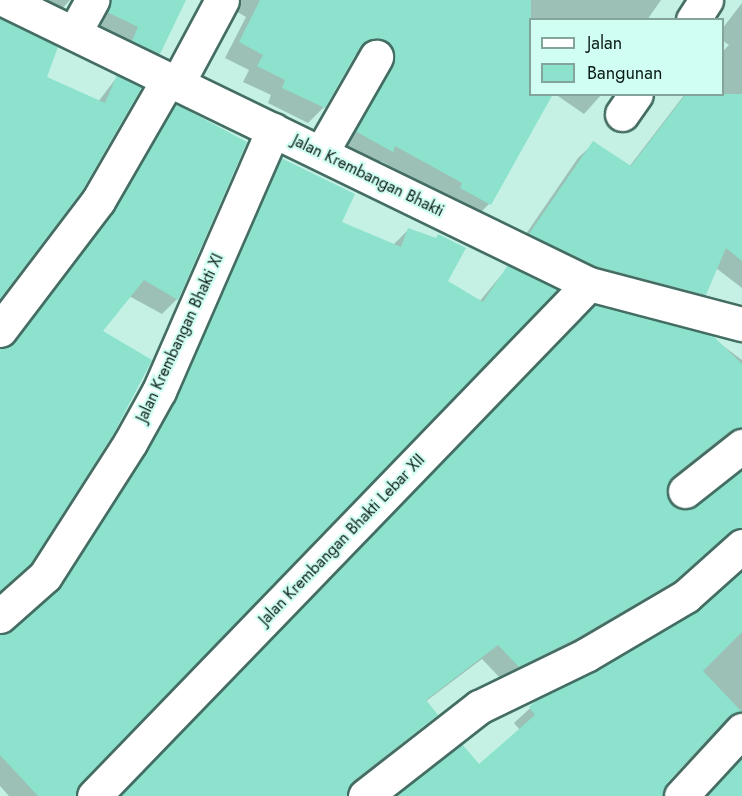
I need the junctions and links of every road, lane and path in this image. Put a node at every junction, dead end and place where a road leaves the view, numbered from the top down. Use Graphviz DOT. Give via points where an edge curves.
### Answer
graph roads {
  1 [pos="4,0"];
  2 [pos="92,0"];
  3 [pos="222,0"];
  4 [pos="706,0"];
  5 [pos="694,18"];
  6 [pos="74,33"];
  7 [pos="376,57"];
  8 [pos="173,82"];
  9 [pos="273,130"];
  10 [pos="321,153"];
  11 [pos="589,284"];
  12 [pos="742,324"];
  13 [pos="0,330"];
  14 [pos="742,446"];
  15 [pos="685,492"];
  16 [pos="742,546"];
  17 [pos="0,616"];
  18 [pos="742,730"];
  19 [pos="94,796"];
  20 [pos="365,796"];
  21 [pos="681,796"];
  1 -- 6 [label="street, Jalan Krembangan Bhakti"];
  2 -- 6 [label="street"];
  3 -- 8 [label="street"];
  4 -- 5 [label="street"];
  6 -- 8 [label="street, Jalan Krembangan Bhakti"];
  7 -- 10 [label="street"];
  8 -- 9 [label="street, Jalan Krembangan Bhakti"];
  8 -- 13 [label="street" via="98,201"];
  9 -- 10 [label="street, Jalan Krembangan Bhakti"];
  9 -- 17 [label="street, Jalan Krembangan Bhakti XI" via="159,391 136,433 45,576"];
  10 -- 11 [label="street, Jalan Krembangan Bhakti"];
  11 -- 12 [label="street, Jalan Krembangan Bhakti"];
  11 -- 19 [label="street, Jalan Krembangan Bhakti Lebar XII"];
  14 -- 15 [label="street"];
  16 -- 20 [label="street" via="686,596 586,656 478,706"];
  18 -- 21 [label="street"];
}
